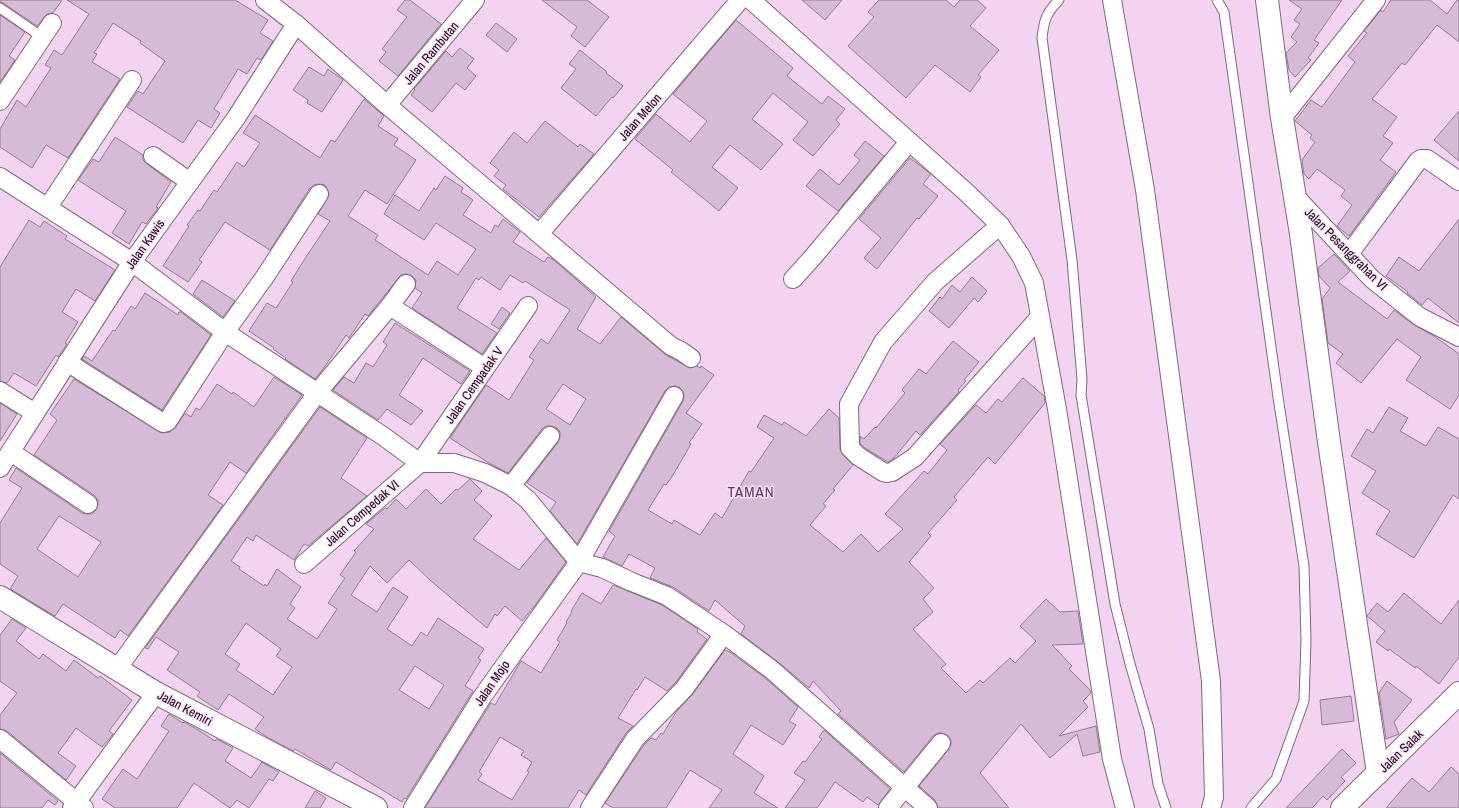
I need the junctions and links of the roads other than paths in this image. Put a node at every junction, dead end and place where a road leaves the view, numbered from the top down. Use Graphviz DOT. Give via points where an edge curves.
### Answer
graph roads {
  1 [pos="265,0"];
  2 [pos="475,0"];
  3 [pos="740,0"];
  4 [pos="751,0"];
  5 [pos="1059,0"];
  6 [pos="1112,0"];
  7 [pos="1217,0"];
  8 [pos="1267,0"];
  9 [pos="1376,0"];
  10 [pos="0,8"];
  11 [pos="296,24"];
  12 [pos="47,30"];
  13 [pos="132,80"];
  14 [pos="0,101"];
  15 [pos="388,105"];
  16 [pos="1282,118"];
  17 [pos="909,142"];
  18 [pos="153,156"];
  19 [pos="0,177"];
  20 [pos="1459,181"];
  21 [pos="190,182"];
  22 [pos="319,194"];
  23 [pos="1295,196"];
  24 [pos="48,207"];
  25 [pos="1000,225"];
  26 [pos="539,234"];
  27 [pos="1349,254"];
  28 [pos="132,262"];
  29 [pos="793,279"];
  30 [pos="406,284"];
  31 [pos="390,306"];
  32 [pos="528,306"];
  33 [pos="1039,318"];
  34 [pos="225,332"];
  35 [pos="1459,337"];
  36 [pos="691,358"];
  37 [pos="67,362"];
  38 [pos="485,368"];
  39 [pos="0,391"];
  40 [pos="318,393"];
  41 [pos="674,396"];
  42 [pos="35,413"];
  43 [pos="550,436"];
  44 [pos="11,452"];
  45 [pos="420,463"];
  46 [pos="0,468"];
  47 [pos="511,486"];
  48 [pos="88,504"];
  49 [pos="579,562"];
  50 [pos="304,564"];
  51 [pos="0,596"];
  52 [pos="724,634"];
  53 [pos="117,669"];
  54 [pos="156,693"];
  55 [pos="1459,693"];
  56 [pos="0,739"];
  57 [pos="941,743"];
  58 [pos="1378,773"];
  59 [pos="904,788"];
  60 [pos="77,806"];
  61 [pos="376,808"];
  62 [pos="413,808"];
  63 [pos="590,808"];
  64 [pos="888,808"];
  65 [pos="928,808"];
  66 [pos="1125,808"];
  67 [pos="1166,808"];
  68 [pos="1211,808"];
  69 [pos="1250,808"];
  70 [pos="1342,808"];
  1 -- 11 [label="street"];
  2 -- 15 [label="street, Jalan Rambutan"];
  3 -- 26 [label="street, Jalan Melon"];
  4 -- 17 [label="street"];
  5 -- 67 [label="lane" via="1044,21 1042,38 1072,260 1082,379 1081,395 1115,604 1149,729 1158,784"];
  6 -- 68 [label="street" via="1145,190 1211,681 1214,797"];
  7 -- 69 [label="lane" via="1224,12 1304,566 1304,701 1276,779"];
  8 -- 16 [label="main road"];
  9 -- 16 [label="street"];
  10 -- 12 [label="lane"];
  11 -- 15 [label="street"];
  11 -- 21 [label="street, Jalan Kawis"];
  12 -- 14 [label="street"];
  13 -- 24 [label="street"];
  15 -- 26 [label="street"];
  16 -- 23 [label="main road"];
  17 -- 25 [label="street"];
  17 -- 29 [label="street"];
  18 -- 21 [label="street"];
  19 -- 24 [label="street"];
  20 -- 27 [label="street" via="1427,159 1421,159"];
  21 -- 28 [label="street, Jalan Kawis"];
  22 -- 34 [label="street"];
  23 -- 27 [label="street, Jalan Pesanggrahan VI"];
  23 -- 58 [label="main road"];
  24 -- 28 [label="street"];
  25 -- 33 [label="street" via="1021,256 1034,282"];
  25 -- 33 [label="street" via="935,282 883,342 849,404 850,448 883,472 892,472 915,457"];
  26 -- 36 [label="street" via="671,346"];
  27 -- 35 [label="street, Jalan Pesanggrahan VI" via="1372,279 1420,317"];
  28 -- 34 [label="street"];
  28 -- 37 [label="street, Jalan Kawis"];
  30 -- 31 [label="street"];
  31 -- 38 [label="street"];
  31 -- 40 [label="street"];
  32 -- 38 [label="street, Jalan Cempadak V"];
  33 -- 66 [label="street" via="1057,409 1112,759"];
  34 -- 37 [label="street" via="167,422 163,423"];
  34 -- 40 [label="street"];
  37 -- 42 [label="street, Jalan Kawis"];
  38 -- 45 [label="street, Jalan Cempadak V"];
  39 -- 42 [label="street"];
  40 -- 45 [label="street"];
  40 -- 53 [label="street"];
  41 -- 49 [label="street, Jalan Mojo"];
  42 -- 44 [label="street, Jalan Kawis"];
  43 -- 47 [label="street"];
  44 -- 46 [label="street, Jalan Kawis"];
  44 -- 48 [label="street"];
  45 -- 47 [label="street" via="454,463 485,473"];
  45 -- 50 [label="street, Jalan Cempedak VI"];
  47 -- 49 [label="street" via="528,500"];
  49 -- 52 [label="street" via="602,568 667,596"];
  49 -- 62 [label="street, Jalan Mojo" via="482,697"];
  51 -- 53 [label="main road, Jalan Kemiri"];
  52 -- 59 [label="street" via="772,670"];
  52 -- 63 [label="street" via="684,689 635,739"];
  53 -- 54 [label="main road, Jalan Kemiri"];
  54 -- 60 [label="street"];
  54 -- 61 [label="main road, Jalan Kemiri"];
  55 -- 58 [label="main road, Jalan Salak"];
  56 -- 60 [label="street"];
  57 -- 59 [label="street"];
  58 -- 70 [label="main road, Jalan Salak"];
  59 -- 64 [label="street"];
  59 -- 65 [label="street"];
}
